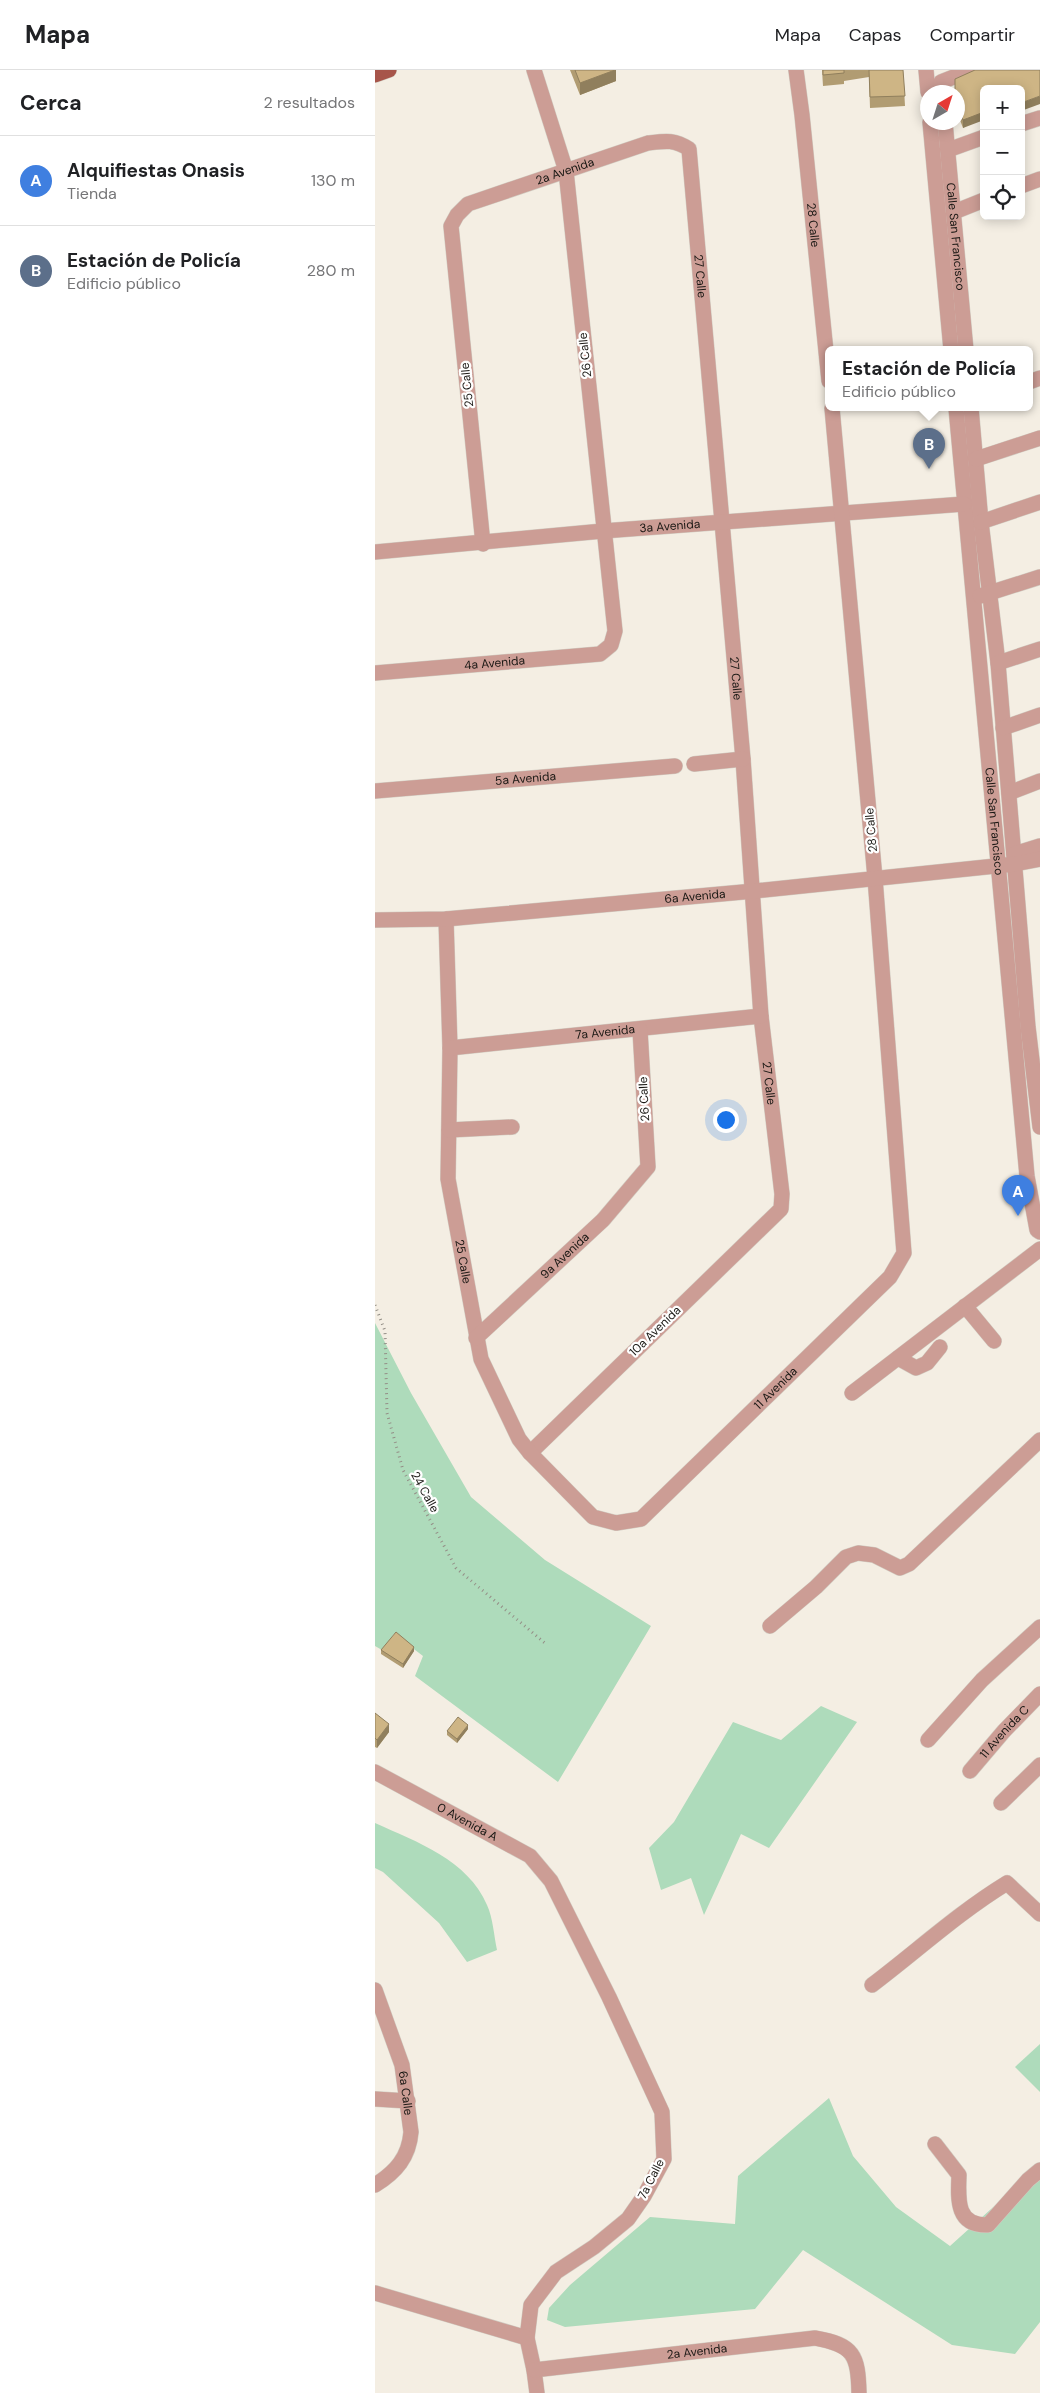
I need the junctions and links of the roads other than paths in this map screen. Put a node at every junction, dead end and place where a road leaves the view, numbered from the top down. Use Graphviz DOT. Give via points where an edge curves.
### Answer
graph roads {
  1 [pos="389,70"];
  2 [pos="534,70"];
  3 [pos="796,70"];
  4 [pos="926,70"];
  5 [pos="971,70"];
  6 [pos="375,75"];
  7 [pos="941,82"];
  8 [pos="927,85"];
  9 [pos="1040,118"];
  10 [pos="1025,123"];
  11 [pos="931,130"];
  12 [pos="946,130"];
  13 [pos="980,138"];
  14 [pos="689,149"];
  15 [pos="948,150"];
  16 [pos="566,171"];
  17 [pos="1040,179"];
  18 [pos="1025,185"];
  19 [pos="980,202"];
  20 [pos="955,212"];
  21 [pos="451,226"];
  22 [pos="826,346"];
  23 [pos="951,346"];
  24 [pos="966,346"];
  25 [pos="832,411"];
  26 [pos="956,411"];
  27 [pos="971,411"];
  28 [pos="1040,438"];
  29 [pos="976,458"];
  30 [pos="1040,502"];
  31 [pos="964,504"];
  32 [pos="843,514"];
  33 [pos="981,522"];
  34 [pos="721,523"];
  35 [pos="603,532"];
  36 [pos="483,544"];
  37 [pos="375,552"];
  38 [pos="1040,577"];
  39 [pos="989,594"];
  40 [pos="974,597"];
  41 [pos="611,645"];
  42 [pos="1040,649"];
  43 [pos="998,664"];
  44 [pos="375,673"];
  45 [pos="1040,716"];
  46 [pos="1003,728"];
  47 [pos="743,759"];
  48 [pos="694,764"];
  49 [pos="675,766"];
  50 [pos="1040,781"];
  51 [pos="375,791"];
  52 [pos="1009,792"];
  53 [pos="1040,846"];
  54 [pos="1015,859"];
  55 [pos="1040,859"];
  56 [pos="997,864"];
  57 [pos="875,878"];
  58 [pos="753,891"];
  59 [pos="446,919"];
  60 [pos="375,920"];
  61 [pos="761,1016"];
  62 [pos="640,1030"];
  63 [pos="450,1048"];
  64 [pos="512,1127"];
  65 [pos="1040,1127"];
  66 [pos="449,1130"];
  67 [pos="648,1167"];
  68 [pos="781,1209"];
  69 [pos="1040,1232"];
  70 [pos="1040,1249"];
  71 [pos="904,1252"];
  72 [pos="965,1306"];
  73 [pos="476,1338"];
  74 [pos="994,1341"];
  75 [pos="940,1347"];
  76 [pos="898,1358"];
  77 [pos="852,1393"];
  78 [pos="1040,1440"];
  79 [pos="530,1453"];
  80 [pos="641,1519"];
  81 [pos="770,1626"];
  82 [pos="1040,1627"];
  83 [pos="1040,1694"];
  84 [pos="928,1740"];
  85 [pos="1040,1765"];
  86 [pos="970,1771"];
  87 [pos="375,1772"];
  88 [pos="1001,1803"];
  89 [pos="551,1881"];
  90 [pos="1040,1914"];
  91 [pos="872,1985"];
  92 [pos="375,1990"];
  93 [pos="375,2099"];
  94 [pos="408,2101"];
  95 [pos="935,2144"];
  96 [pos="1040,2170"];
  97 [pos="375,2185"];
  98 [pos="375,2293"];
  99 [pos="527,2338"];
  100 [pos="535,2370"];
  101 [pos="537,2393"];
  102 [pos="859,2393"];
  1 -- 6 [label="main road"];
  2 -- 16 [label="street, 26 Calle"];
  3 -- 22 [label="street, 28 Calle"];
  4 -- 8 [label="street"];
  5 -- 7 [label="street"];
  9 -- 10 [label="street"];
  11 -- 23 [label="street, Calle San Francisco"];
  12 -- 15 [label="street, Calle San Francisco"];
  13 -- 15 [label="street"];
  14 -- 16 [label="street, 2a Avenida" via="672,140 648,143"];
  14 -- 34 [label="street, 27 Calle"];
  15 -- 20 [label="street, Calle San Francisco"];
  16 -- 21 [label="street, 2a Avenida" via="468,204"];
  16 -- 35 [label="street, 26 Calle"];
  17 -- 18 [label="street"];
  19 -- 20 [label="street"];
  20 -- 24 [label="street, Calle San Francisco"];
  21 -- 36 [label="street, 25 Calle"];
  25 -- 32 [label="street, 28 Calle"];
  26 -- 31 [label="street, Calle San Francisco"];
  27 -- 29 [label="street, Calle San Francisco"];
  28 -- 29 [label="street"];
  29 -- 33 [label="street, Calle San Francisco"];
  30 -- 33 [label="street"];
  31 -- 32 [label="street, 3a Avenida"];
  31 -- 40 [label="street, Calle San Francisco"];
  32 -- 34 [label="street, 3a Avenida"];
  32 -- 57 [label="street, 28 Calle"];
  33 -- 39 [label="street, Calle San Francisco"];
  34 -- 35 [label="street, 3a Avenida"];
  34 -- 47 [label="street, 27 Calle"];
  35 -- 36 [label="street, 3a Avenida"];
  35 -- 41 [label="street, 26 Calle" via="615,631"];
  36 -- 37 [label="street, 3a Avenida"];
  38 -- 39 [label="street"];
  39 -- 40 [label="street"];
  39 -- 43 [label="street, Calle San Francisco"];
  40 -- 56 [label="street, Calle San Francisco"];
  41 -- 44 [label="street, 4a Avenida" via="600,654"];
  42 -- 43 [label="street"];
  43 -- 46 [label="street, Calle San Francisco"];
  45 -- 46 [label="street"];
  46 -- 52 [label="street, Calle San Francisco"];
  47 -- 48 [label="street"];
  47 -- 58 [label="street, 27 Calle"];
  49 -- 51 [label="street, 5a Avenida"];
  50 -- 52 [label="street"];
  52 -- 54 [label="street, Calle San Francisco"];
  53 -- 54 [label="street"];
  54 -- 55 [label="street"];
  54 -- 56 [label="street, 6a Avenida"];
  54 -- 65 [label="street, Calle San Francisco" via="1028,1027"];
  56 -- 57 [label="street, 6a Avenida"];
  56 -- 69 [label="street, Calle San Francisco" via="1027,1176"];
  57 -- 58 [label="street, 6a Avenida"];
  57 -- 71 [label="street, 28 Calle"];
  58 -- 59 [label="street, 6a Avenida"];
  58 -- 61 [label="street, 27 Calle"];
  59 -- 60 [label="street, 6a Avenida"];
  59 -- 63 [label="street, 25 Calle"];
  61 -- 62 [label="street, 7a Avenida"];
  61 -- 68 [label="street, 27 Calle" via="782,1194"];
  62 -- 63 [label="street, 7a Avenida"];
  62 -- 67 [label="street, 26 Calle"];
  63 -- 66 [label="street, 25 Calle"];
  64 -- 66 [label="street"];
  66 -- 73 [label="street, 25 Calle" via="449,1179"];
  67 -- 73 [label="street, 9a Avenida" via="603,1220"];
  68 -- 79 [label="street, 10a Avenida"];
  70 -- 72 [label="street"];
  71 -- 80 [label="street, 11 Avenida" via="890,1277"];
  72 -- 74 [label="street"];
  72 -- 76 [label="street"];
  73 -- 79 [label="street, 25 Calle" via="481,1359 519,1440"];
  75 -- 76 [label="street" via="927,1363 916,1368"];
  76 -- 77 [label="street"];
  78 -- 81 [label="street" via="909,1564 900,1568 874,1555 858,1553 846,1557"];
  79 -- 80 [label="street, 25 Calle" via="593,1517 615,1524"];
  82 -- 84 [label="street" via="982,1680"];
  83 -- 86 [label="street, 11 Avenida C"];
  85 -- 88 [label="street"];
  87 -- 89 [label="street, 0 Avenida A" via="530,1856"];
  89 -- 99 [label="street, 7a Calle" via="662,2112 664,2159 628,2219 556,2272 531,2305"];
  90 -- 91 [label="street" via="1007,1883 944,1926"];
  92 -- 94 [label="street, 6a Calle" via="402,2065"];
  93 -- 94 [label="street"];
  94 -- 97 [label="street, 6a Calle" via="411,2132 408,2151 393,2173"];
  95 -- 96 [label="street" via="959,2175 958,2198 962,2212 969,2222 978,2225 988,2225"];
  98 -- 99 [label="street"];
  99 -- 100 [label="street, 7a Calle"];
  100 -- 101 [label="street, 7a Calle"];
  100 -- 102 [label="street, 2a Avenida" via="815,2338 838,2342 854,2357 859,2370"];
}
